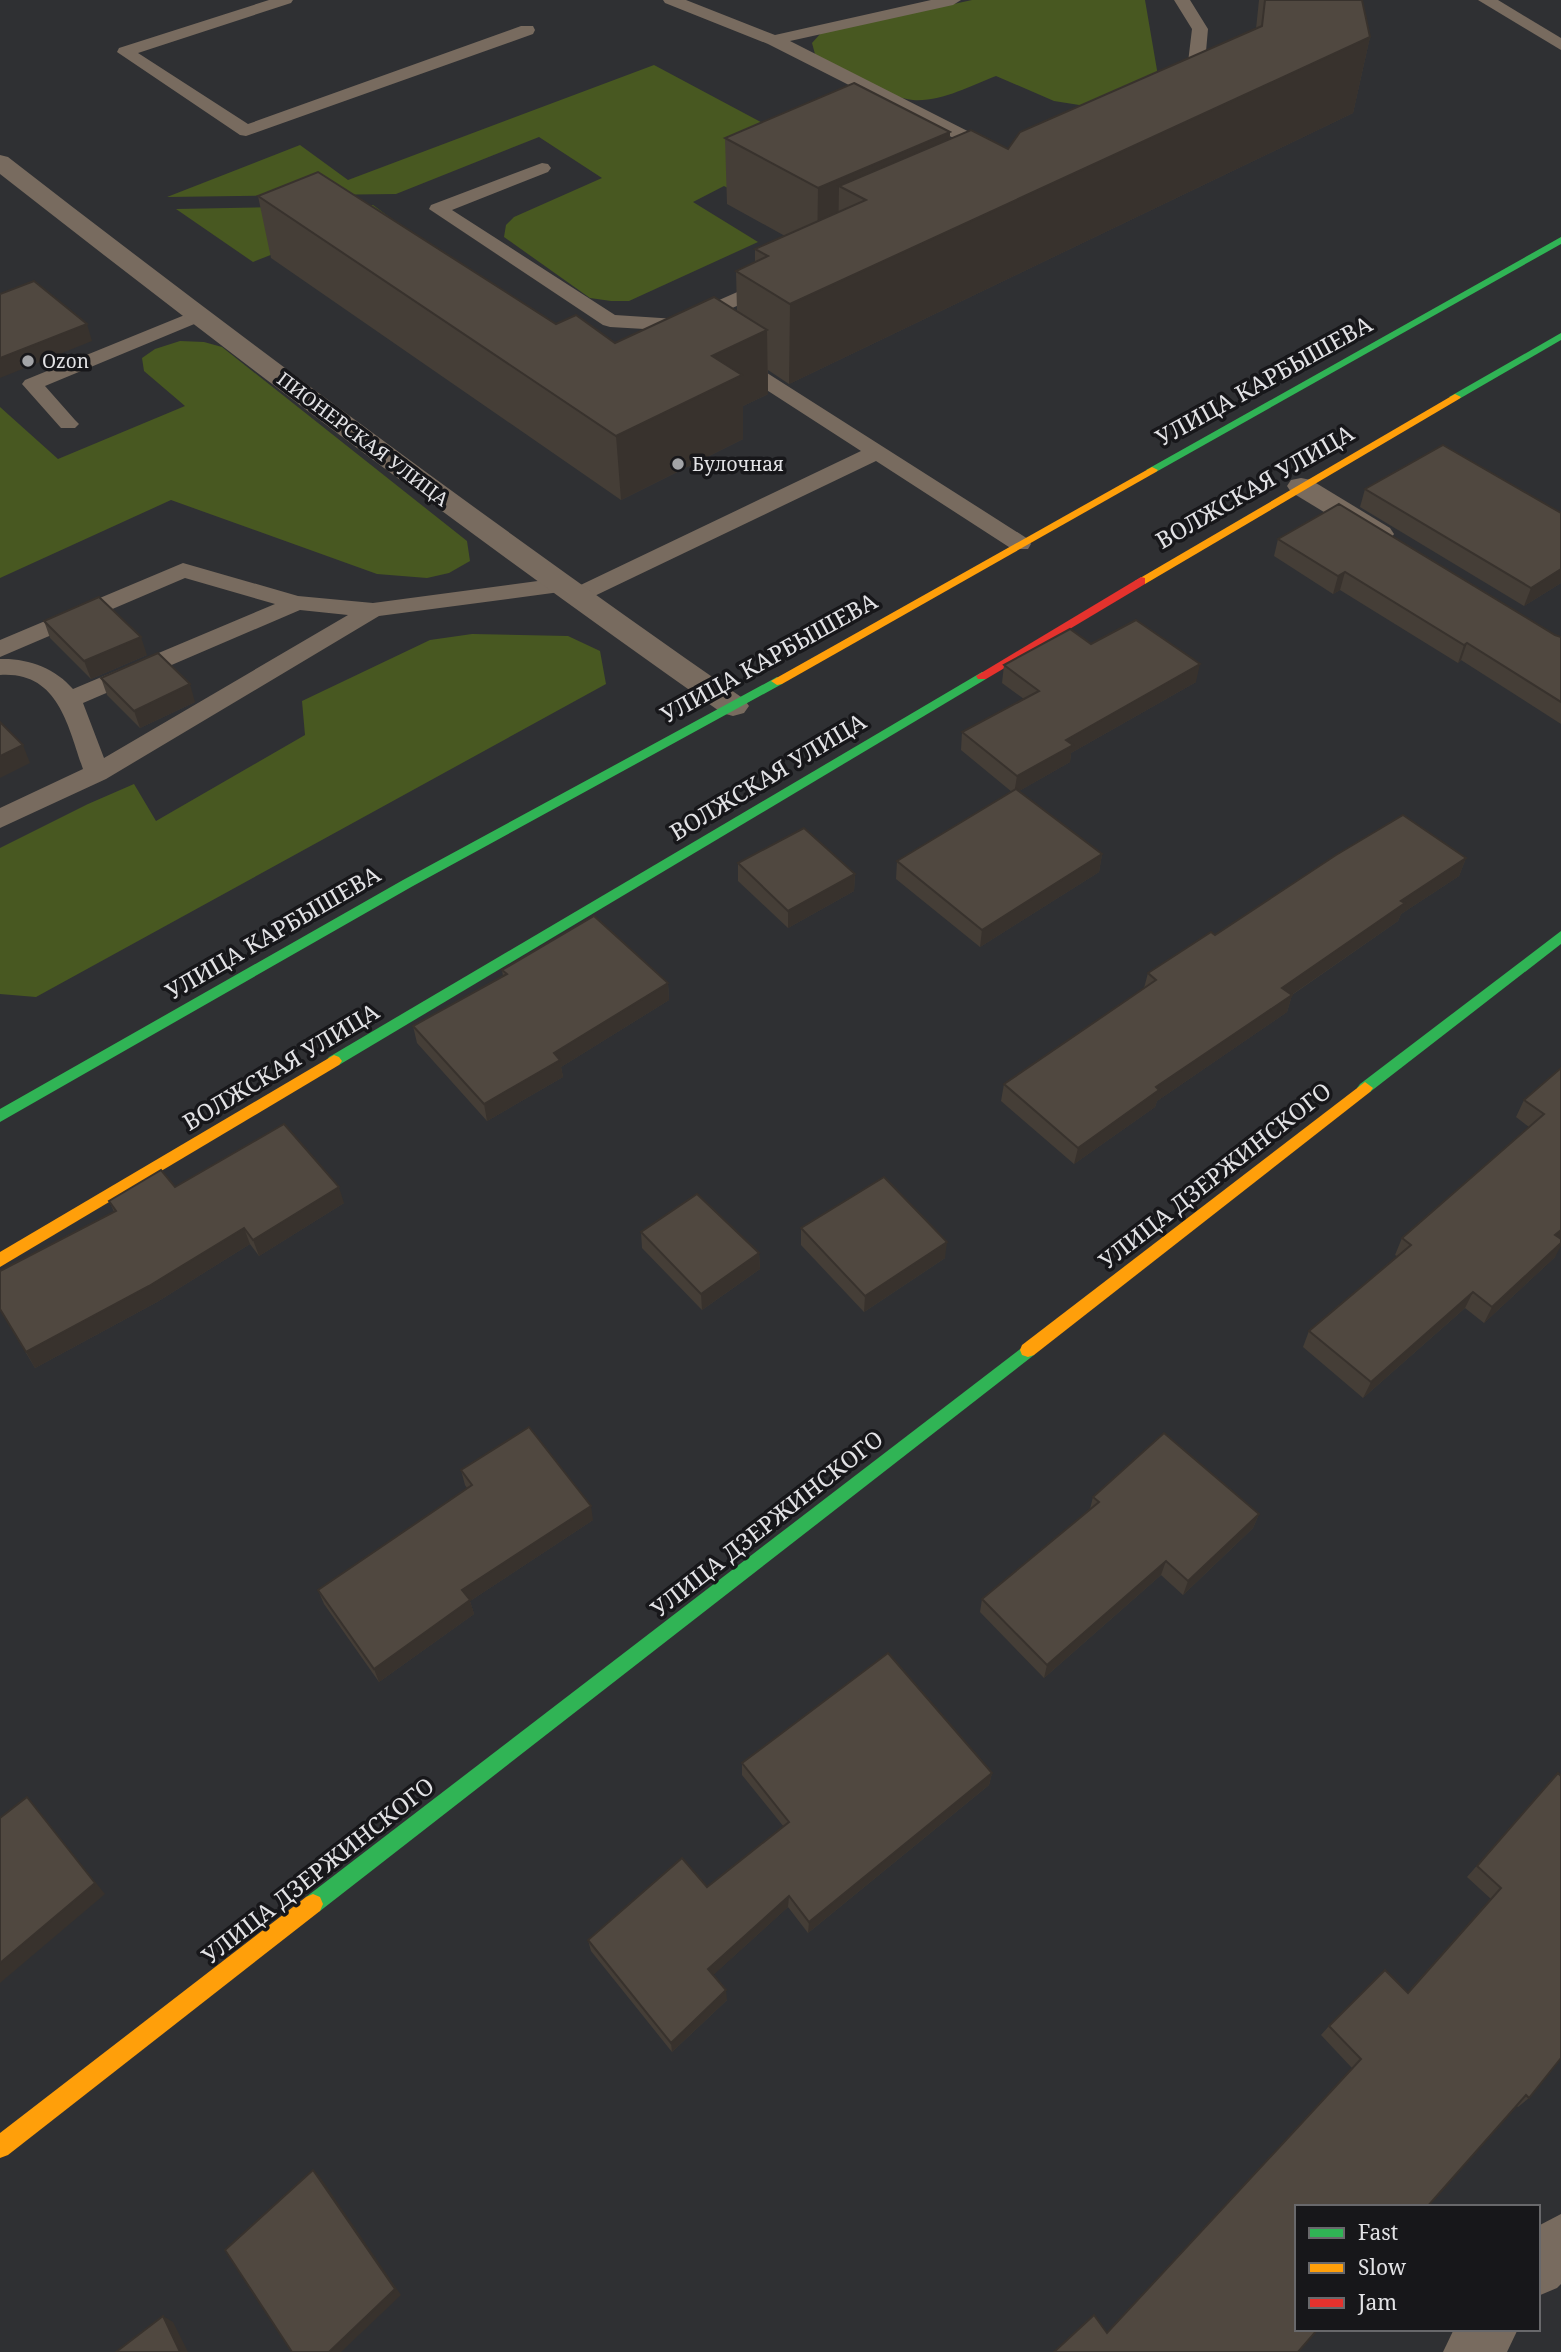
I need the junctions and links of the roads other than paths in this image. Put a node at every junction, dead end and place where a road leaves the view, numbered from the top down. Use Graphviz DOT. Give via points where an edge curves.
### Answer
graph roads {
  1 [pos="285,0"];
  2 [pos="671,0"];
  3 [pos="953,0"];
  4 [pos="1182,0"];
  5 [pos="1486,0"];
  6 [pos="527,30"];
  7 [pos="774,40"];
  8 [pos="1561,45"];
  9 [pos="1181,102"];
  10 [pos="1005,158"];
  11 [pos="0,162"];
  12 [pos="542,168"];
  13 [pos="1561,240"];
  14 [pos="792,275"];
  15 [pos="197,316"];
  16 [pos="679,325"];
  17 [pos="1561,336"];
  18 [pos="68,424"];
  19 [pos="877,452"];
  20 [pos="1301,486"];
  21 [pos="1020,544"];
  22 [pos="1408,550"];
  23 [pos="568,591"];
  24 [pos="297,603"];
  25 [pos="373,610"];
  26 [pos="0,649"];
  27 [pos="0,667"];
  28 [pos="69,700"];
  29 [pos="733,706"];
  30 [pos="97,773"];
  31 [pos="0,819"];
  32 [pos="1561,936"];
  33 [pos="2,1112"];
  34 [pos="0,1260"];
  35 [pos="0,2147"];
  36 [pos="1561,2241"];
  37 [pos="1540,2267"];
  38 [pos="1488,2331"];
  39 [pos="1471,2352"];
  1 -- 6 [label="lane" via="125,52 246,131"];
  2 -- 7 [label="lane"];
  3 -- 7 [label="lane"];
  4 -- 9 [label="lane" via="1200,29 1193,97"];
  5 -- 8 [label="lane"];
  7 -- 10 [label="lane"];
  11 -- 15 [label="street, ПИОНЕРСКАЯ УЛИЦА"];
  12 -- 16 [label="lane" via="438,209 610,321"];
  13 -- 21 [label="street, УЛИЦА КАРБЫШЕВА"];
  14 -- 16 [label="lane"];
  15 -- 18 [label="lane" via="33,384"];
  15 -- 23 [label="street, ПИОНЕРСКАЯ УЛИЦА"];
  16 -- 19 [label="lane"];
  17 -- 20 [label="street, ВОЛЖСКАЯ УЛИЦА"];
  19 -- 21 [label="lane"];
  19 -- 23 [label="lane"];
  20 -- 22 [label="street"];
  20 -- 34 [label="street, ВОЛЖСКАЯ УЛИЦА"];
  21 -- 29 [label="street, УЛИЦА КАРБЫШЕВА"];
  23 -- 25 [label="lane"];
  23 -- 29 [label="street, ПИОНЕРСКАЯ УЛИЦА"];
  24 -- 25 [label="lane"];
  24 -- 26 [label="lane" via="183,570"];
  24 -- 28 [label="lane"];
  25 -- 30 [label="lane"];
  27 -- 28 [label="lane" via="38,672"];
  28 -- 30 [label="lane"];
  29 -- 33 [label="street, УЛИЦА КАРБЫШЕВА"];
  30 -- 31 [label="lane"];
  32 -- 35 [label="street, УЛИЦА ДЗЕРЖИНСКОГО"];
  36 -- 37 [label="street"];
  38 -- 39 [label="street"];
}
